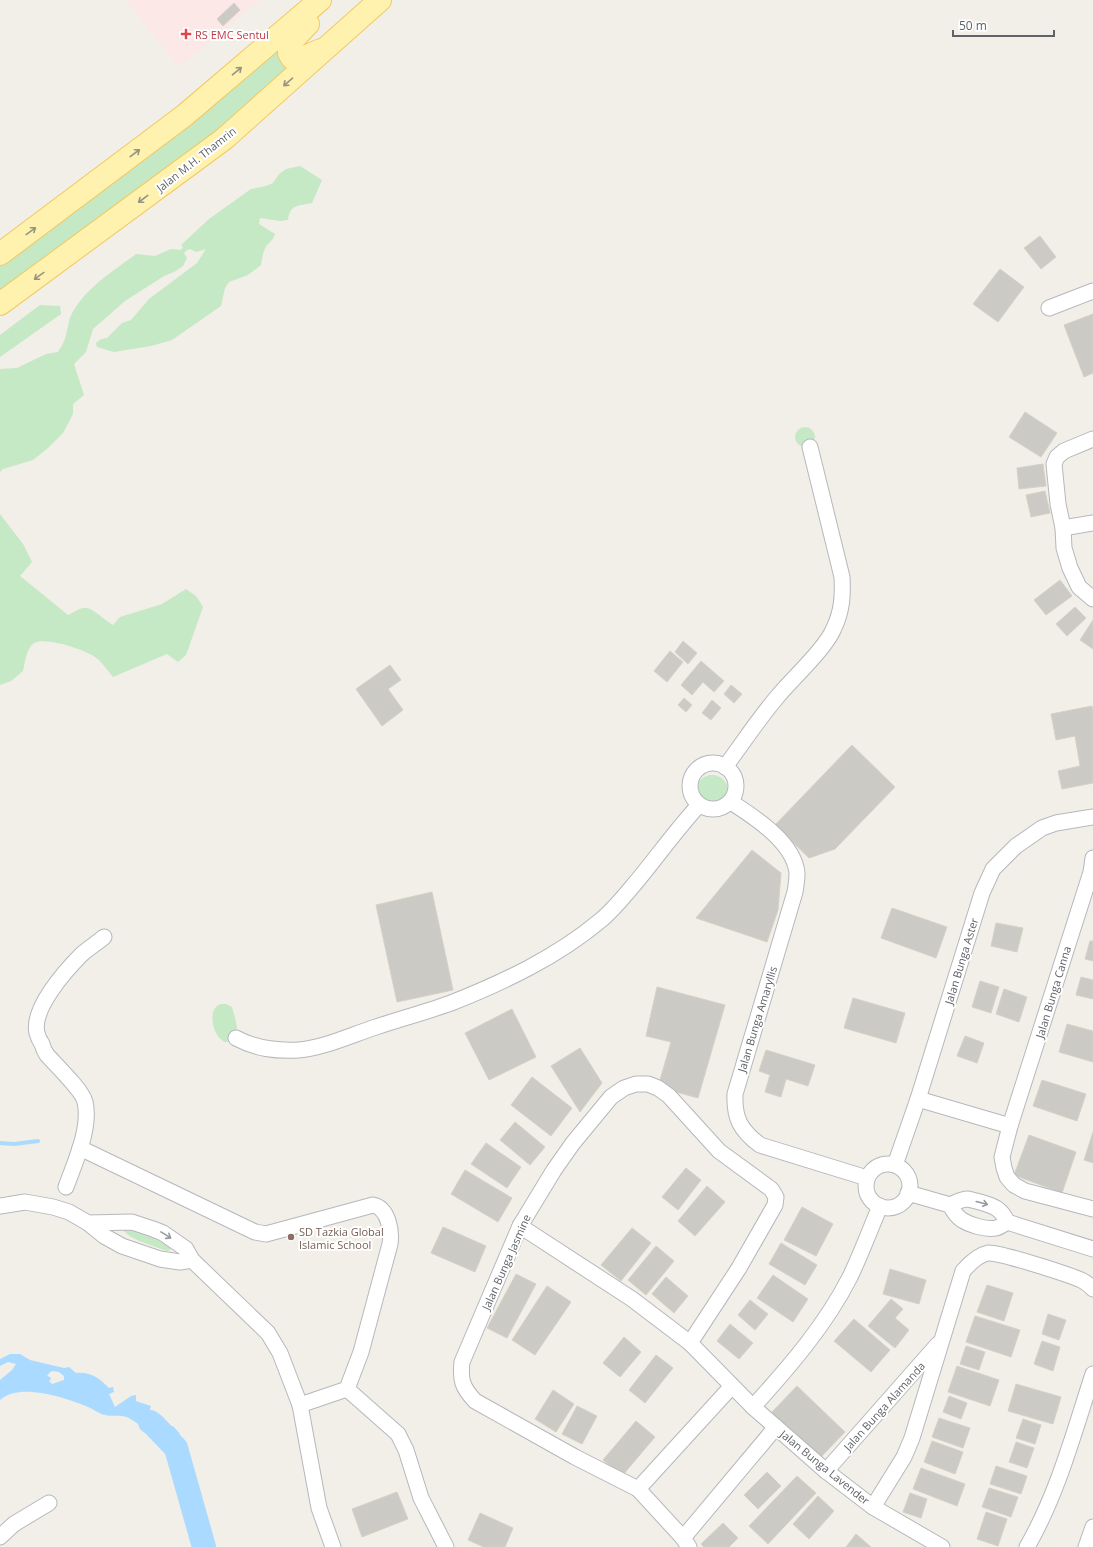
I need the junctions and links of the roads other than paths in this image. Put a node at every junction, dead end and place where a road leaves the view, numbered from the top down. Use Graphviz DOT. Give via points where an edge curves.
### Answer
graph roads {
  1 [pos="330,0"];
  2 [pos="380,0"];
  3 [pos="312,3"];
  4 [pos="340,36"];
  5 [pos="0,254"];
  6 [pos="1093,291"];
  7 [pos="0,304"];
  8 [pos="1049,308"];
  9 [pos="1093,439"];
  10 [pos="810,447"];
  11 [pos="1093,523"];
  12 [pos="1063,528"];
  13 [pos="1093,599"];
  14 [pos="726,767"];
  15 [pos="731,802"];
  16 [pos="699,805"];
  17 [pos="1093,817"];
  18 [pos="1093,858"];
  19 [pos="104,937"];
  20 [pos="236,1038"];
  21 [pos="918,1099"];
  22 [pos="1010,1126"];
  23 [pos="80,1148"];
  24 [pos="895,1165"];
  25 [pos="867,1178"];
  26 [pos="66,1187"];
  27 [pos="908,1193"];
  28 [pos="950,1205"];
  29 [pos="0,1206"];
  30 [pos="880,1206"];
  31 [pos="1093,1209"];
  32 [pos="1007,1222"];
  33 [pos="88,1223"];
  34 [pos="520,1226"];
  35 [pos="1093,1249"];
  36 [pos="192,1260"];
  37 [pos="1093,1289"];
  38 [pos="941,1340"];
  39 [pos="690,1343"];
  40 [pos="1093,1374"];
  41 [pos="732,1386"];
  42 [pos="347,1389"];
  43 [pos="300,1405"];
  44 [pos="753,1407"];
  45 [pos="776,1427"];
  46 [pos="826,1471"];
  47 [pos="638,1489"];
  48 [pos="48,1503"];
  49 [pos="873,1507"];
  50 [pos="1093,1526"];
  51 [pos="0,1536"];
  52 [pos="686,1543"];
  53 [pos="333,1547"];
  54 [pos="446,1547"];
  55 [pos="942,1547"];
  56 [pos="1027,1547"];
  57 [pos="1086,1547"];
  1 -- 4 [label="main road" via="289,44 288,53 292,58 302,58 320,51"];
  2 -- 4 [label="main road, Jalan M.H. Thamrin"];
  5 -- 3 [label="main road, one-way" via="185,115"];
  4 -- 7 [label="main road, Jalan M.H. Thamrin, one-way" via="224,139"];
  6 -- 8 [label="street"];
  9 -- 12 [label="street" via="1064,451 1054,464"];
  10 -- 14 [label="street" via="842,578 841,608 834,629 826,642 768,707"];
  11 -- 12 [label="street"];
  12 -- 13 [label="street" via="1064,548 1070,568 1079,587"];
  14 -- 15 [label="street" via="731,771 736,783"];
  14 -- 16 [label="street" via="720,764 707,764 701,766 692,776 691,795"];
  15 -- 16 [label="street" via="719,809 705,809"];
  15 -- 25 [label="street, Jalan Bunga Amaryllis" via="752,815 782,842 790,853 797,873 795,892 735,1094 738,1122 748,1136 760,1145"];
  16 -- 20 [label="street" via="641,877 603,919 554,954 503,980 449,1003 314,1048 260,1048"];
  17 -- 21 [label="street, Jalan Bunga Aster" via="1042,828 1016,846 994,869 982,894"];
  18 -- 22 [label="street, Jalan Bunga Canna" via="1091,872"];
  19 -- 23 [label="street" via="83,953 50,991 38,1016 36,1032 45,1053 85,1100 87,1115"];
  21 -- 22 [label="street"];
  21 -- 24 [label="street, Jalan Bunga Aster"];
  22 -- 31 [label="street, Jalan Bunga Canna" via="1002,1157 1007,1177 1014,1185 1025,1191"];
  23 -- 26 [label="street"];
  23 -- 42 [label="street" via="255,1232 266,1234 372,1205 379,1206 391,1229 390,1244 361,1352"];
  24 -- 25 [label="street" via="882,1164 870,1172"];
  24 -- 27 [label="street" via="906,1173 910,1186"];
  25 -- 30 [label="street" via="866,1185 870,1198"];
  27 -- 28 [label="street"];
  27 -- 30 [label="street" via="900,1204 894,1207"];
  28 -- 32 [label="street" via="955,1214 963,1220 978,1226 991,1228"];
  28 -- 32 [label="street, one-way" via="968,1199 984,1203 997,1208"];
  29 -- 33 [label="street" via="25,1202 53,1207 69,1212"];
  30 -- 44 [label="street" via="850,1277 821,1324 790,1366"];
  32 -- 35 [label="street"];
  33 -- 36 [label="street" via="122,1246 160,1259 180,1262"];
  33 -- 36 [label="street, one-way" via="132,1222 153,1229 186,1249"];
  34 -- 39 [label="street, Jalan Bunga Lavender" via="632,1299"];
  34 -- 39 [label="street, Jalan Bunga Jasmine" via="554,1170 611,1097 636,1084 648,1084 658,1088 669,1096 719,1151 771,1189 776,1197 776,1205 739,1268"];
  34 -- 47 [label="street, Jalan Bunga Jasmine" via="462,1362 460,1377 466,1392 475,1401"];
  36 -- 43 [label="street" via="268,1333 280,1353"];
  37 -- 38 [label="street, Jalan Bunga Alamanda" via="1072,1277 989,1253 977,1258 963,1271"];
  38 -- 46 [label="street, Jalan Bunga Alamanda"];
  38 -- 49 [label="street, Jalan Bunga Alamanda" via="912,1438 896,1473"];
  39 -- 41 [label="street, Jalan Bunga Lavender"];
  40 -- 56 [label="street" via="1056,1487 1038,1529"];
  41 -- 44 [label="street, Jalan Bunga Lavender"];
  41 -- 47 [label="street"];
  42 -- 43 [label="street"];
  42 -- 54 [label="street" via="398,1434 406,1450 421,1498"];
  43 -- 53 [label="street" via="319,1508"];
  44 -- 45 [label="street, Jalan Bunga Lavender"];
  45 -- 46 [label="street, Jalan Bunga Lavender"];
  45 -- 52 [label="street"];
  46 -- 49 [label="street, Jalan Bunga Lavender"];
  47 -- 52 [label="street"];
  48 -- 51 [label="street"];
  49 -- 55 [label="street, Jalan Bunga Lavender"];
  50 -- 57 [label="street"];
}
